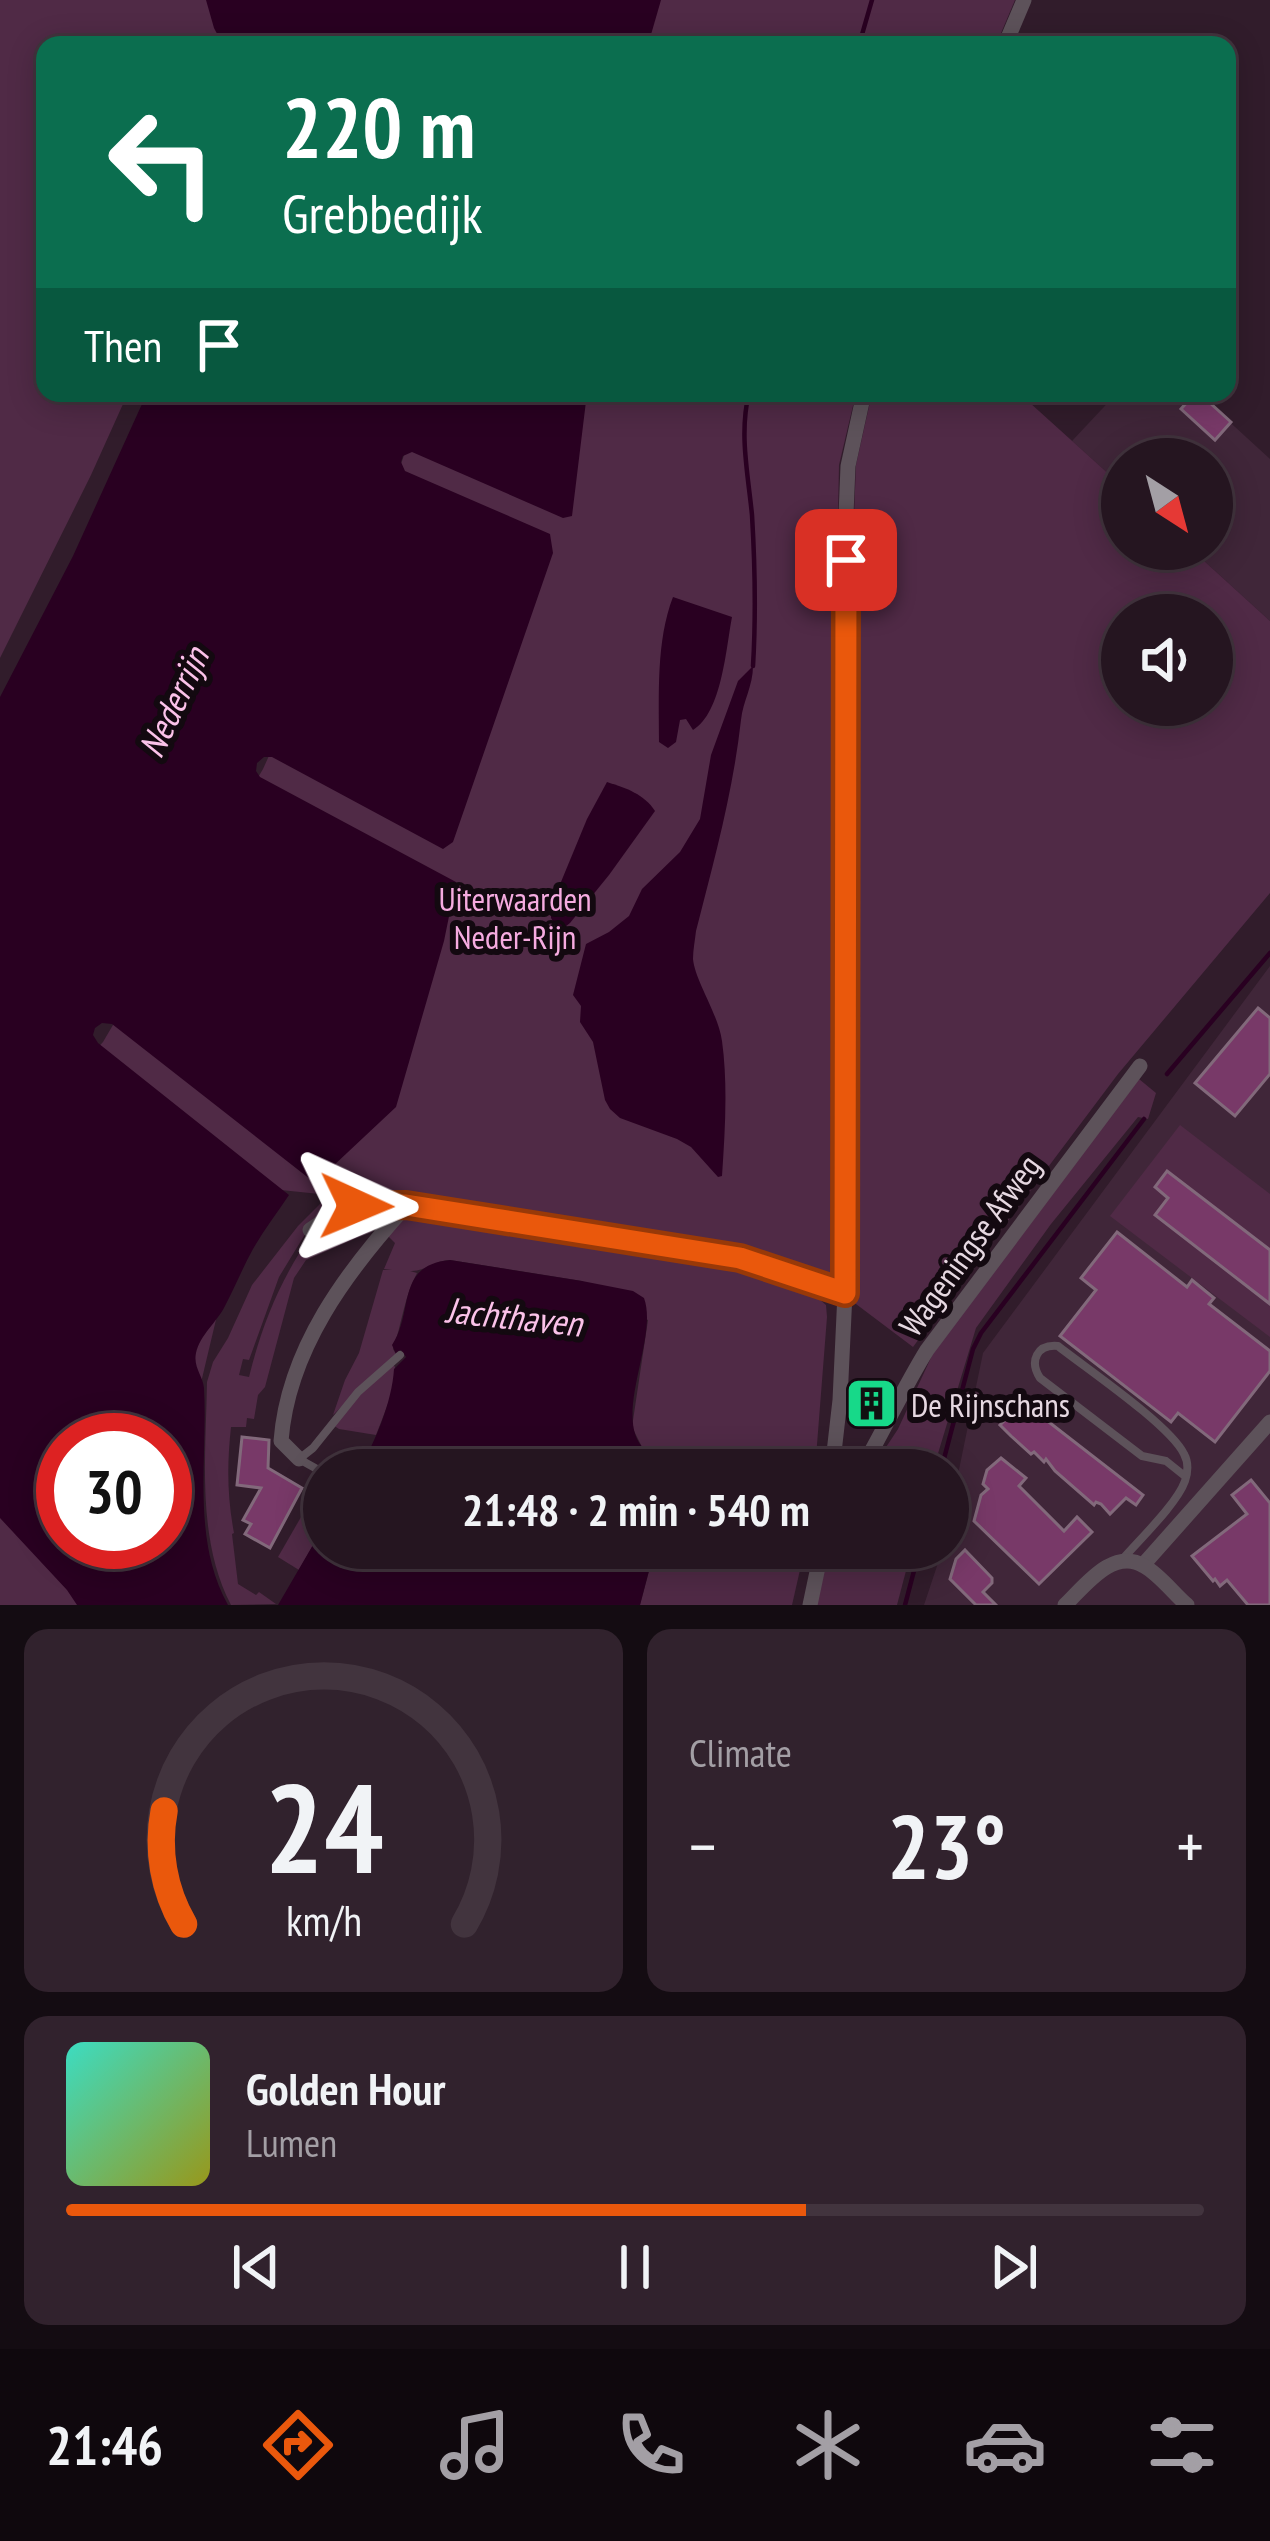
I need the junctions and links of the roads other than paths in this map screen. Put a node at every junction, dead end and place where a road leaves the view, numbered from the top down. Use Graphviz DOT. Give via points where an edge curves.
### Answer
graph roads {
  1 [pos="1024,0"];
  2 [pos="1009,36"];
  3 [pos="862,402"];
  4 [pos="1140,1066"];
  5 [pos="406,1205"];
  6 [pos="310,1230"];
  7 [pos="845,1293"];
  8 [pos="400,1355"];
  9 [pos="1270,1422"];
  10 [pos="834,1449"];
  11 [pos="874,1449"];
  12 [pos="299,1459"];
  13 [pos="303,1461"];
  14 [pos="1186,1477"];
  15 [pos="1120,1562"];
  16 [pos="1143,1565"];
  17 [pos="818,1569"];
  18 [pos="810,1605"];
  19 [pos="1065,1605"];
  20 [pos="1186,1605"];
  1 -- 2 [label="street"];
  3 -- 7 [label="street" via="846,514"];
  4 -- 11 [label="street, Wageningse Afweg" via="927,1349"];
  5 -- 6 [label="street" via="356,1206"];
  5 -- 7 [label="street" via="740,1258"];
  5 -- 12 [label="street" via="347,1273 303,1358 281,1441"];
  7 -- 10 [label="street"];
  8 -- 12 [label="lane"];
  9 -- 16 [label="street"];
  12 -- 13 [label="lane"];
  14 -- 14 [label="lane" via="1183,1450 1164,1429 1058,1346 1040,1350 1040,1378 1142,1456"];
  14 -- 15 [label="lane"];
  15 -- 16 [label="street"];
  15 -- 19 [label="street" via="1105,1566"];
  16 -- 20 [label="street"];
  17 -- 18 [label="street"];
}
